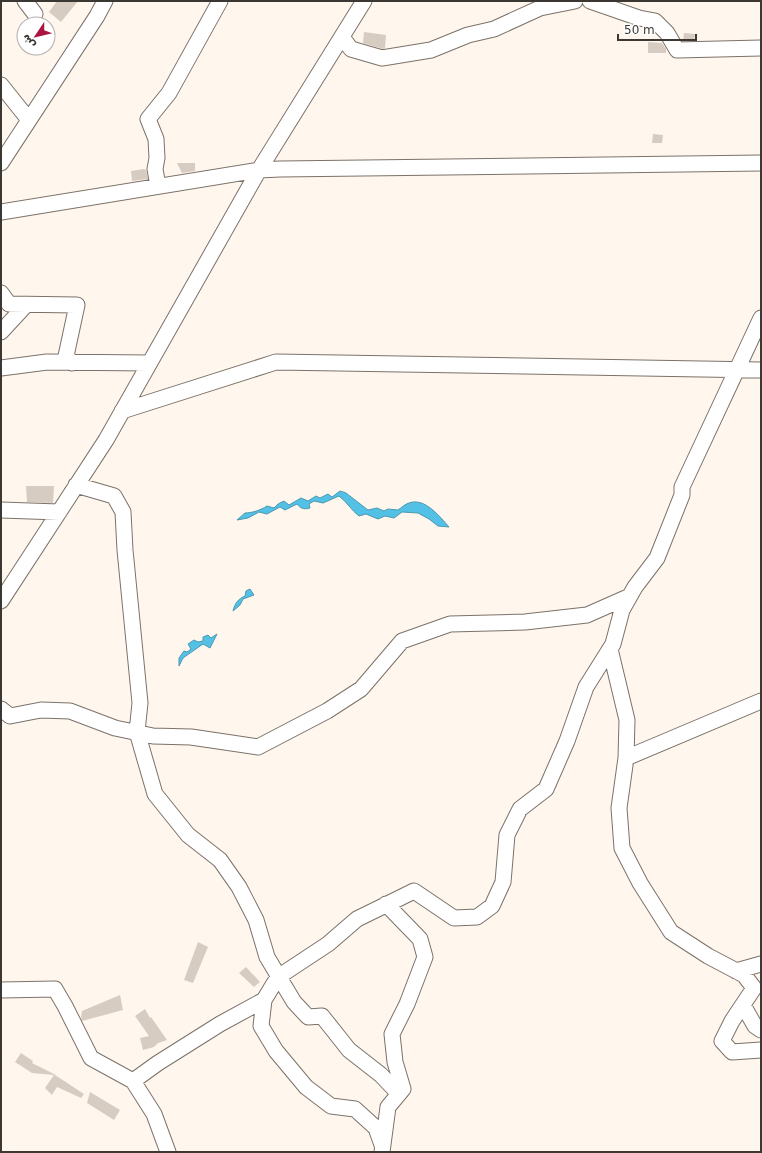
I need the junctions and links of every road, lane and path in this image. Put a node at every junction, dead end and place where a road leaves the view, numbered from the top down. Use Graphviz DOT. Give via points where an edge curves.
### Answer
graph roads {
  1 [pos="25,1"];
  2 [pos="105,1"];
  3 [pos="220,1"];
  4 [pos="364,1"];
  5 [pos="575,1"];
  6 [pos="590,1"];
  7 [pos="35,14"];
  8 [pos="342,37"];
  9 [pos="761,48"];
  10 [pos="1,85"];
  11 [pos="29,120"];
  12 [pos="1,163"];
  13 [pos="761,163"];
  14 [pos="259,170"];
  15 [pos="158,186"];
  16 [pos="1,212"];
  17 [pos="4,301"];
  18 [pos="26,305"];
  19 [pos="761,318"];
  20 [pos="1,332"];
  21 [pos="72,363"];
  22 [pos="149,363"];
  23 [pos="1,368"];
  24 [pos="761,370"];
  25 [pos="736,371"];
  26 [pos="122,410"];
  27 [pos="76,485"];
  28 [pos="1,510"];
  29 [pos="59,512"];
  30 [pos="630,596"];
  31 [pos="1,601"];
  32 [pos="610,649"];
  33 [pos="761,702"];
  34 [pos="1,709"];
  35 [pos="137,732"];
  36 [pos="626,758"];
  37 [pos="386,904"];
  38 [pos="761,964"];
  39 [pos="736,971"];
  40 [pos="278,977"];
  41 [pos="1,990"];
  42 [pos="264,1000"];
  43 [pos="743,1005"];
  44 [pos="761,1030"];
  45 [pos="761,1050"];
  46 [pos="133,1081"];
  47 [pos="398,1094"];
  48 [pos="382,1149"];
  49 [pos="168,1152"];
  1 -- 7 [label="street"];
  2 -- 11 [label="street" via="98,16"];
  3 -- 15 [label="street" via="169,93 148,120 156,139 155,169"];
  4 -- 8 [label="street"];
  5 -- 8 [label="street" via="540,8 494,29 468,35 431,50 382,58 351,49"];
  6 -- 9 [label="street" via="655,21 667,33 677,50"];
  8 -- 14 [label="street"];
  10 -- 11 [label="street"];
  11 -- 12 [label="street"];
  13 -- 14 [label="street"];
  14 -- 15 [label="street"];
  14 -- 22 [label="street"];
  15 -- 16 [label="street"];
  17 -- 18 [label="street"];
  18 -- 20 [label="street"];
  18 -- 21 [label="street" via="77,305 66,356"];
  19 -- 25 [label="street"];
  21 -- 22 [label="street"];
  21 -- 23 [label="street" via="47,362"];
  22 -- 26 [label="street"];
  24 -- 25 [label="street"];
  25 -- 26 [label="street" via="276,362"];
  25 -- 30 [label="street" via="682,488 682,495 657,558"];
  26 -- 27 [label="street" via="106,440"];
  27 -- 29 [label="street"];
  27 -- 35 [label="street" via="114,496 123,512 140,703"];
  28 -- 29 [label="street"];
  29 -- 31 [label="street"];
  30 -- 32 [label="street" via="622,610"];
  30 -- 35 [label="street" via="587,615 525,622 450,624 402,641 361,689 327,711 258,747"];
  32 -- 36 [label="street" via="626,720"];
  32 -- 37 [label="street" via="586,687 567,741 546,788 520,809 507,835 503,882 492,906 477,917 454,918 414,891"];
  33 -- 36 [label="street"];
  34 -- 35 [label="street" via="10,716 41,710 70,711 115,728"];
  35 -- 40 [label="street" via="155,794 188,835 220,860 239,887 256,920 267,957"];
  36 -- 39 [label="street" via="619,808 622,848 640,883 670,932"];
  37 -- 40 [label="street" via="357,919 328,944"];
  37 -- 47 [label="street" via="420,940 425,957 392,1034 395,1062 403,1089"];
  38 -- 39 [label="street"];
  39 -- 43 [label="street" via="744,975 754,988"];
  40 -- 42 [label="street"];
  40 -- 47 [label="street" via="294,1002 308,1017 322,1016 349,1050 381,1075"];
  41 -- 46 [label="street" via="55,989 91,1058"];
  42 -- 46 [label="street" via="220,1024"];
  42 -- 48 [label="street" via="261,1026 276,1051 306,1087 331,1106 355,1109 376,1128"];
  43 -- 44 [label="street" via="755,1026"];
  43 -- 45 [label="street" via="722,1041 732,1052"];
  46 -- 49 [label="street" via="154,1114"];
  47 -- 48 [label="street" via="388,1107"];
}
